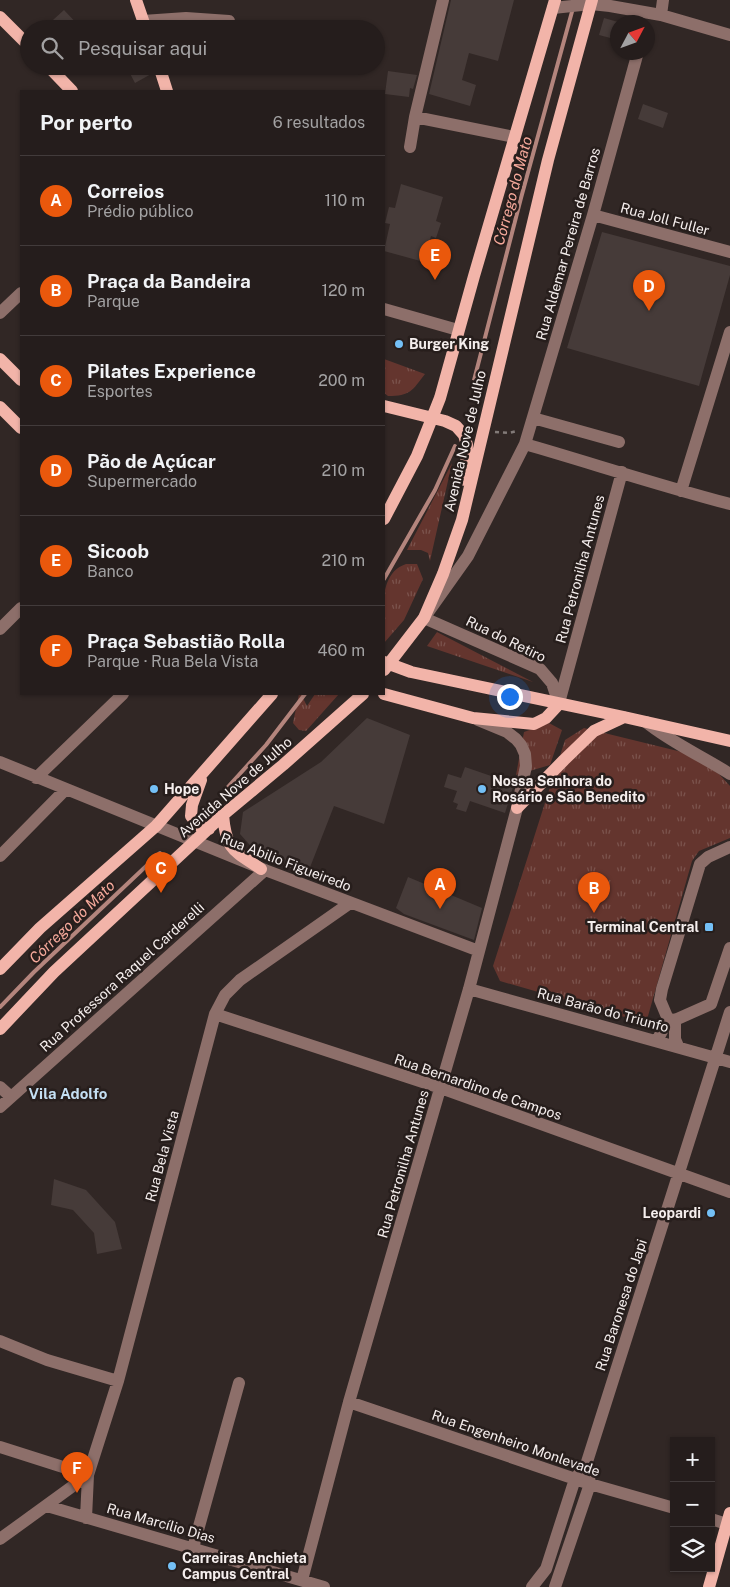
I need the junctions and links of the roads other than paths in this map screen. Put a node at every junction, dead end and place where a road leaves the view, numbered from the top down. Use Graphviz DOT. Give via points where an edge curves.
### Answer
graph roads {
  1 [pos="136,0"];
  2 [pos="443,0"];
  3 [pos="663,0"];
  4 [pos="590,3"];
  5 [pos="554,4"];
  6 [pos="643,15"];
  7 [pos="653,15"];
  8 [pos="0,17"];
  9 [pos="655,18"];
  10 [pos="143,20"];
  11 [pos="174,20"];
  12 [pos="215,20"];
  13 [pos="730,35"];
  14 [pos="20,37"];
  15 [pos="636,60"];
  16 [pos="57,75"];
  17 [pos="162,75"];
  18 [pos="71,90"];
  19 [pos="167,90"];
  20 [pos="415,117"];
  21 [pos="514,137"];
  22 [pos="410,147"];
  23 [pos="592,215"];
  24 [pos="730,252"];
  25 [pos="20,293"];
  26 [pos="385,309"];
  27 [pos="0,313"];
  28 [pos="458,330"];
  29 [pos="730,332"];
  30 [pos="0,358"];
  31 [pos="20,379"];
  32 [pos="385,406"];
  33 [pos="0,407"];
  34 [pos="432,418"];
  35 [pos="534,418"];
  36 [pos="20,427"];
  37 [pos="619,442"];
  38 [pos="525,444"];
  39 [pos="622,472"];
  40 [pos="681,491"];
  41 [pos="730,504"];
  42 [pos="385,517"];
  43 [pos="462,520"];
  44 [pos="20,609"];
  45 [pos="424,618"];
  46 [pos="0,629"];
  47 [pos="385,662"];
  48 [pos="385,669"];
  49 [pos="385,694"];
  50 [pos="122,695"];
  51 [pos="271,695"];
  52 [pos="361,695"];
  53 [pos="559,704"];
  54 [pos="624,716"];
  55 [pos="473,718"];
  56 [pos="646,722"];
  57 [pos="730,741"];
  58 [pos="0,762"];
  59 [pos="204,773"];
  60 [pos="730,774"];
  61 [pos="36,778"];
  62 [pos="65,790"];
  63 [pos="517,808"];
  64 [pos="223,814"];
  65 [pos="156,826"];
  66 [pos="209,829"];
  67 [pos="195,842"];
  68 [pos="730,847"];
  69 [pos="0,856"];
  70 [pos="263,870"];
  71 [pos="350,903"];
  72 [pos="730,948"];
  73 [pos="479,951"];
  74 [pos="0,969"];
  75 [pos="469,989"];
  76 [pos="730,1012"];
  77 [pos="215,1014"];
  78 [pos="672,1019"];
  79 [pos="0,1029"];
  80 [pos="657,1041"];
  81 [pos="678,1046"];
  82 [pos="716,1057"];
  83 [pos="730,1062"];
  84 [pos="0,1086"];
  85 [pos="441,1088"];
  86 [pos="11,1097"];
  87 [pos="0,1107"];
  88 [pos="678,1174"];
  89 [pos="730,1192"];
  90 [pos="0,1341"];
  91 [pos="118,1381"];
  92 [pos="239,1384"];
  93 [pos="349,1402"];
  94 [pos="0,1447"];
  95 [pos="586,1465"];
  96 [pos="88,1475"];
  97 [pos="575,1479"];
  98 [pos="590,1484"];
  99 [pos="47,1506"];
  100 [pos="670,1507"];
  101 [pos="86,1518"];
  102 [pos="715,1519"];
  103 [pos="729,1520"];
  104 [pos="0,1539"];
  105 [pos="193,1548"];
  106 [pos="302,1580"];
  107 [pos="324,1587"];
  108 [pos="532,1587"];
  109 [pos="555,1587"];
  110 [pos="709,1587"];
  1 -- 10 [label="main road"];
  2 -- 20 [label="street"];
  3 -- 7 [label="street"];
  4 -- 5 [label="street" via="567,7"];
  4 -- 6 [label="street"];
  4 -- 43 [label="main road, Avenida Nove de Julho" via="548,160"];
  5 -- 21 [label="main road"];
  8 -- 14 [label="main road"];
  9 -- 13 [label="street"];
  11 -- 12 [label="street"];
  15 -- 23 [label="street, Rua Aldemar Pereira de Barros"];
  16 -- 18 [label="main road"];
  17 -- 19 [label="main road"];
  20 -- 21 [label="street"];
  20 -- 22 [label="street"];
  21 -- 28 [label="main road"];
  23 -- 24 [label="street, Rua Joll Fuller"];
  23 -- 35 [label="street, Rua Aldemar Pereira de Barros"];
  25 -- 27 [label="street"];
  26 -- 28 [label="street"];
  28 -- 34 [label="main road"];
  29 -- 40 [label="street"];
  30 -- 31 [label="main road"];
  32 -- 34 [label="main road"];
  33 -- 36 [label="main road"];
  34 -- 42 [label="main road" via="417,456"];
  34 -- 43 [label="main road" via="456,426 467,445"];
  35 -- 37 [label="street"];
  35 -- 38 [label="street, Rua Aldemar Pereira de Barros"];
  38 -- 39 [label="street"];
  38 -- 45 [label="street, Rua Aldemar Pereira de Barros" via="468,556"];
  39 -- 40 [label="street"];
  39 -- 53 [label="street, Rua Petronilha Antunes"];
  40 -- 41 [label="street"];
  43 -- 45 [label="main road, Avenida Nove de Julho" via="444,574"];
  44 -- 46 [label="street"];
  45 -- 48 [label="main road, Avenida Nove de Julho"];
  45 -- 53 [label="street, Rua do Retiro" via="540,669 552,683"];
  47 -- 53 [label="main road" via="411,672"];
  49 -- 55 [label="main road"];
  50 -- 61 [label="street"];
  51 -- 59 [label="main road, Avenida Nove de Julho"];
  52 -- 64 [label="main road, Avenida Nove de Julho"];
  53 -- 54 [label="main road"];
  53 -- 55 [label="main road" via="546,718 534,724"];
  54 -- 56 [label="main road"];
  54 -- 63 [label="main road" via="594,731"];
  55 -- 63 [label="street, Rua Petronilha Antunes" via="507,732 522,745 526,766"];
  56 -- 57 [label="main road"];
  56 -- 60 [label="street" via="672,742"];
  58 -- 61 [label="street, Rua Abilio Figueiredo"];
  59 -- 65 [label="main road, Avenida Nove de Julho"];
  59 -- 66 [label="main road" via="190,816 199,826"];
  61 -- 62 [label="street, Rua Abilio Figueiredo"];
  62 -- 65 [label="street, Rua Abilio Figueiredo"];
  62 -- 69 [label="street"];
  63 -- 73 [label="street, Rua Petronilha Antunes"];
  64 -- 66 [label="main road, Avenida Nove de Julho"];
  64 -- 70 [label="main road" via="225,834 233,850"];
  65 -- 67 [label="street, Rua Abilio Figueiredo"];
  65 -- 74 [label="main road, Avenida Nove de Julho" via="40,928"];
  66 -- 67 [label="main road, Avenida Nove de Julho"];
  67 -- 70 [label="street, Rua Abilio Figueiredo"];
  67 -- 79 [label="main road, Avenida Nove de Julho" via="54,972"];
  68 -- 78 [label="street" via="700,864 660,1000"];
  70 -- 71 [label="street, Rua Abilio Figueiredo"];
  70 -- 86 [label="street, Rua Professora Raquel Carderelli"];
  71 -- 73 [label="street, Rua Abilio Figueiredo"];
  71 -- 77 [label="street, Rua Bela Vista" via="240,980 225,995"];
  72 -- 78 [label="street" via="711,1004"];
  73 -- 75 [label="street, Rua Petronilha Antunes"];
  75 -- 80 [label="street, Rua Barão do Triunfo"];
  75 -- 85 [label="street, Rua Petronilha Antunes"];
  76 -- 82 [label="street, Rua Baronesa do Japi"];
  77 -- 85 [label="street, Rua Bernardino de Campos"];
  77 -- 91 [label="street, Rua Bela Vista"];
  78 -- 80 [label="street"];
  78 -- 81 [label="street"];
  80 -- 81 [label="street, Rua Barão do Triunfo"];
  81 -- 82 [label="street, Rua Barão do Triunfo"];
  82 -- 83 [label="street, Rua Barão do Triunfo"];
  82 -- 88 [label="street, Rua Baronesa do Japi"];
  84 -- 86 [label="street"];
  85 -- 88 [label="street, Rua Bernardino de Campos"];
  85 -- 93 [label="street, Rua Petronilha Antunes"];
  86 -- 87 [label="street, Rua Professora Raquel Carderelli"];
  88 -- 89 [label="street, Rua Bernardino de Campos"];
  88 -- 95 [label="street, Rua Baronesa do Japi"];
  90 -- 91 [label="street" via="47,1360"];
  91 -- 96 [label="street, Rua Bela Vista"];
  92 -- 105 [label="street"];
  93 -- 97 [label="street, Rua Engenheiro Monlevade"];
  93 -- 106 [label="street, Rua Petronilha Antunes"];
  94 -- 96 [label="street"];
  95 -- 97 [label="street, Rua Baronesa do Japi"];
  95 -- 98 [label="street, Rua Baronesa do Japi"];
  96 -- 99 [label="street"];
  96 -- 101 [label="street, Rua Bela Vista"];
  97 -- 98 [label="street, Rua Engenheiro Monlevade"];
  97 -- 108 [label="street, Rua Baronesa do Japi" via="546,1569"];
  98 -- 100 [label="street, Rua Engenheiro Monlevade"];
  98 -- 109 [label="street"];
  99 -- 101 [label="street, Rua Marcílio Dias"];
  99 -- 104 [label="street"];
  101 -- 105 [label="street, Rua Marcílio Dias"];
  102 -- 103 [label="street"];
  103 -- 110 [label="main road"];
  105 -- 106 [label="street, Rua Marcílio Dias"];
  106 -- 107 [label="street, Rua Marcílio Dias"];
}
